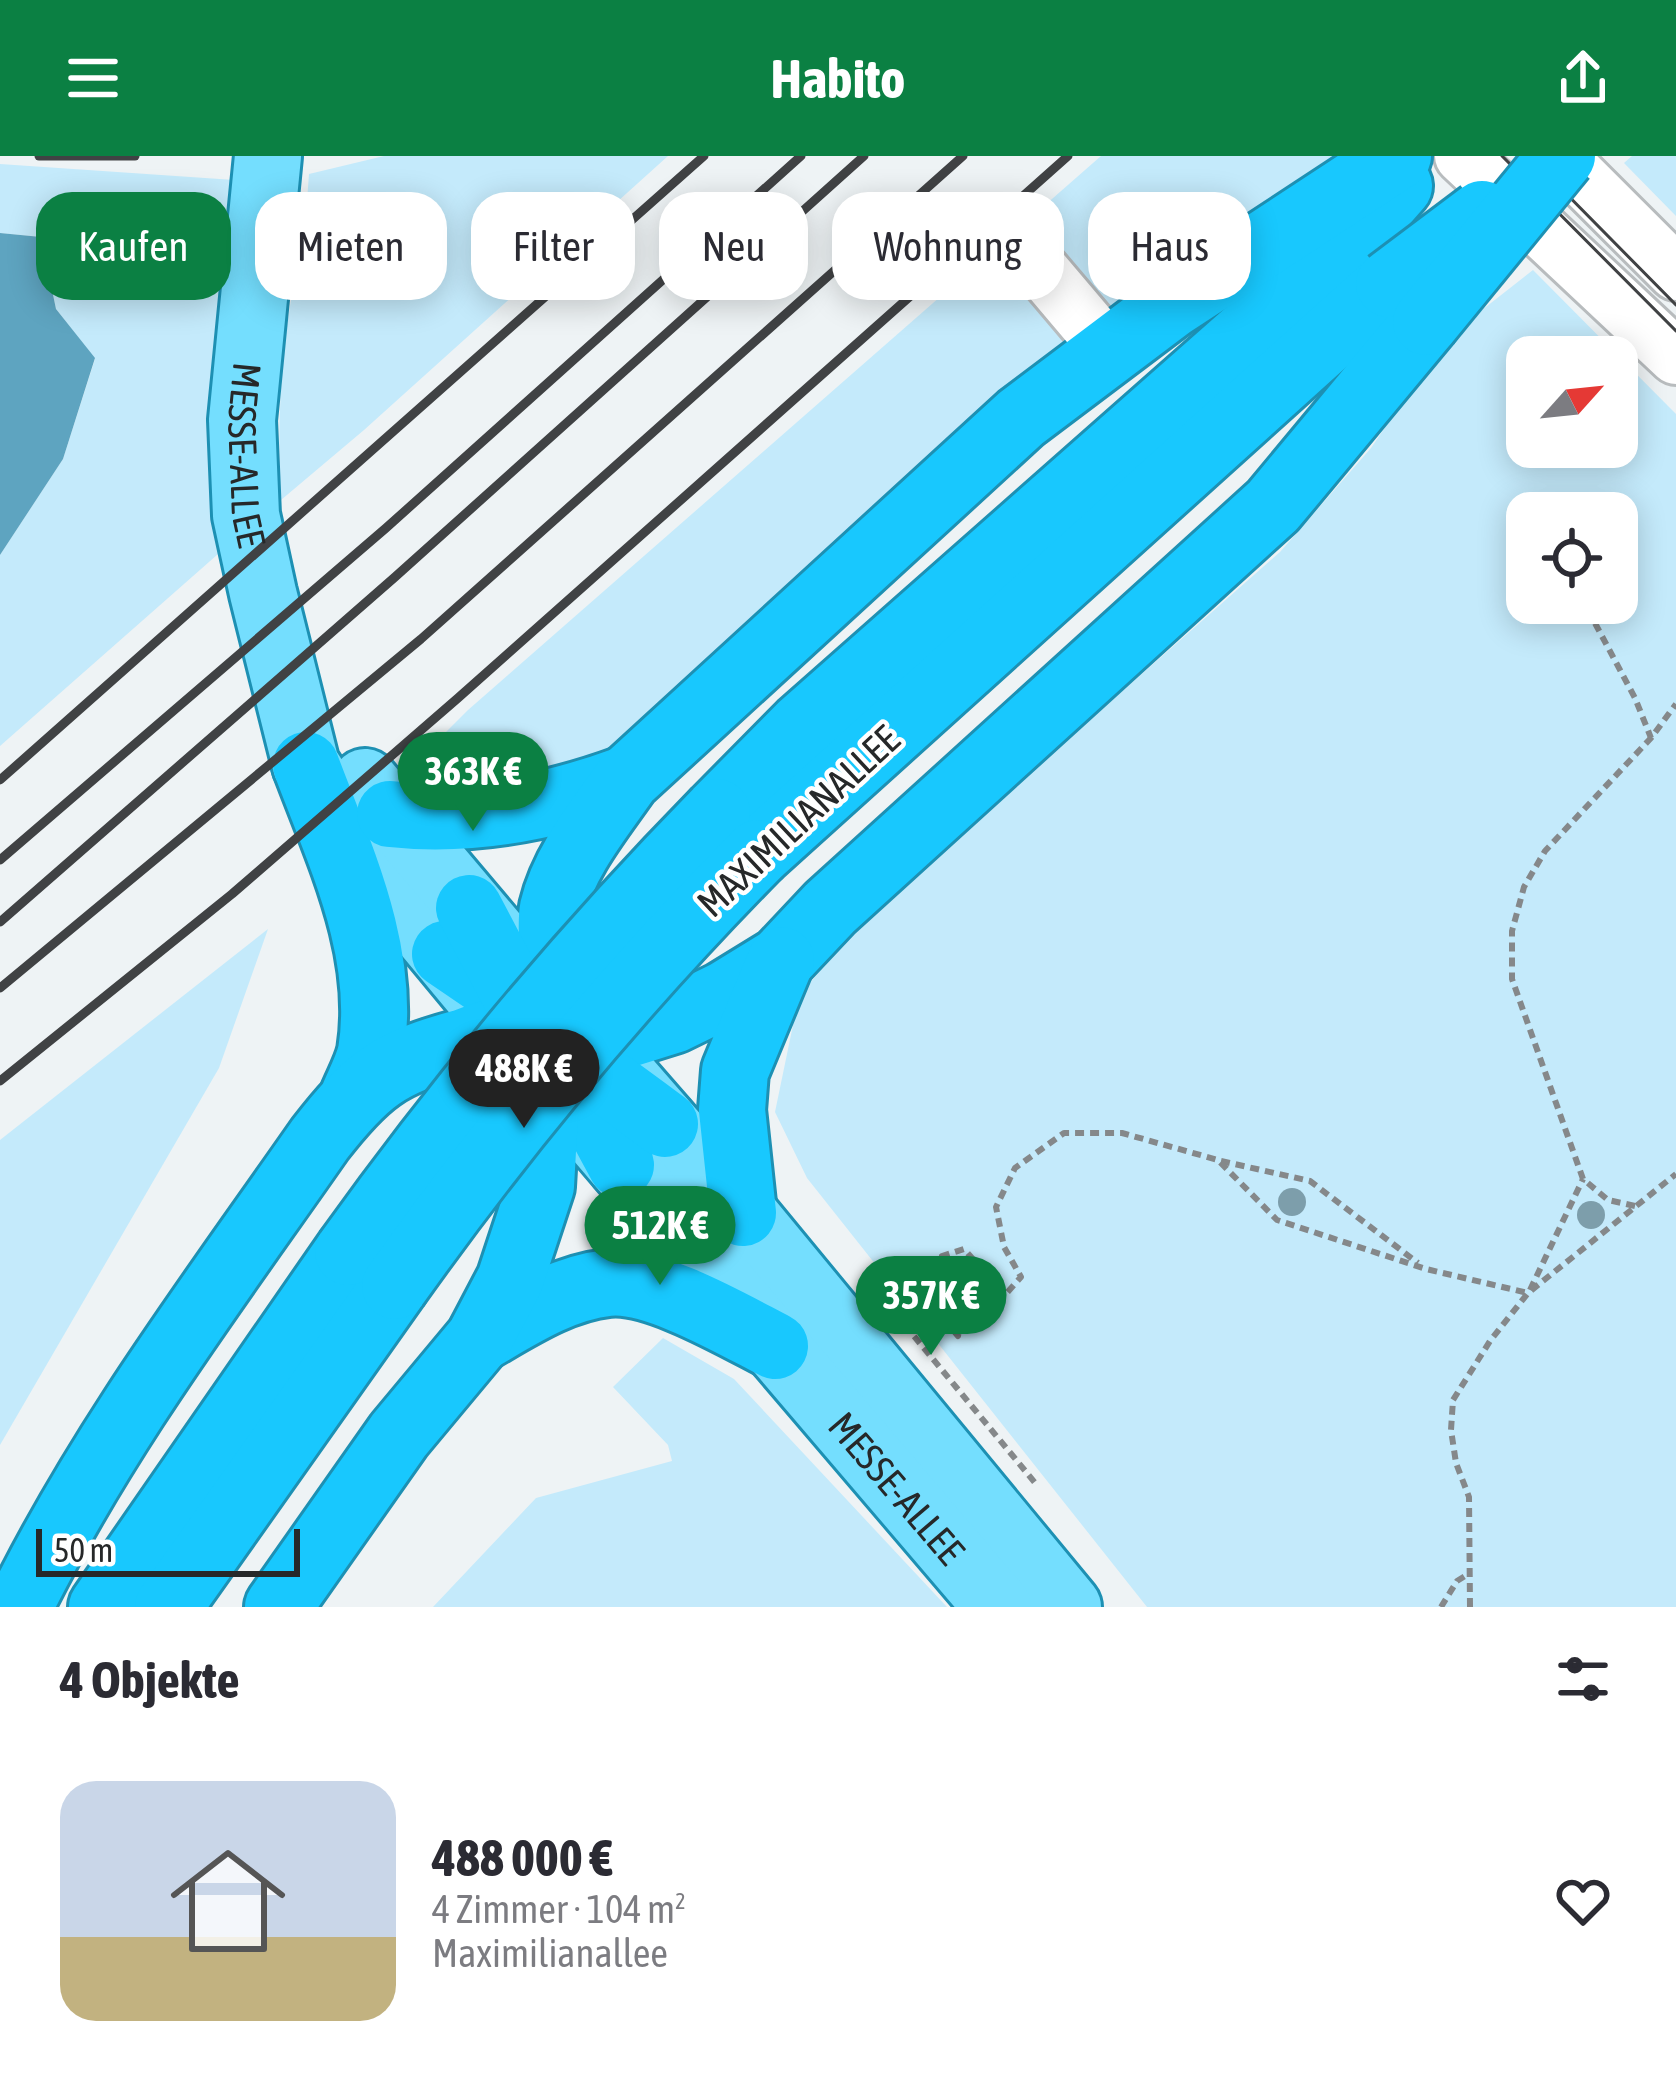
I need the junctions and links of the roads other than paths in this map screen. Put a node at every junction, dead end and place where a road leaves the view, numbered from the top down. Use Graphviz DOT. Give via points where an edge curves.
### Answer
graph roads {
  1 [pos="268,156"];
  2 [pos="1398,156"];
  3 [pos="1425,156"];
  4 [pos="1462,156"];
  5 [pos="1560,156"];
  6 [pos="1370,265"];
  7 [pos="1676,273"];
  8 [pos="1064,296"];
  9 [pos="1110,351"];
  10 [pos="1676,357"];
  11 [pos="286,679"];
  12 [pos="306,765"];
  13 [pos="627,779"];
  14 [pos="390,814"];
  15 [pos="457,931"];
  16 [pos="781,960"];
  17 [pos="549,1037"];
  18 [pos="354,1095"];
  19 [pos="643,1144"];
  20 [pos="743,1213"];
  21 [pos="371,1269"];
  22 [pos="479,1339"];
  23 [pos="775,1346"];
  24 [pos="20,1607"];
  25 [pos="102,1607"];
  26 [pos="168,1607"];
  27 [pos="278,1607"];
  28 [pos="998,1607"];
  29 [pos="1068,1607"];
  1 -- 11 [label="main road, MESSE-ALLEE" via="243,465 254,554"];
  2 -- 6 [label="highway"];
  3 -- 6 [label="highway, MAXIMILIANALLEE"];
  4 -- 10 [label="lane"];
  5 -- 6 [label="highway, MAXIMILIANALLEE, bridge"];
  5 -- 7 [label="lane"];
  6 -- 9 [label="highway" via="1171,305"];
  6 -- 16 [label="highway" via="1273,506"];
  6 -- 21 [label="highway, MAXIMILIANALLEE, bridge" via="738,833 657,956"];
  8 -- 9 [label="lane"];
  9 -- 13 [label="highway" via="1021,418"];
  11 -- 12 [label="main road, MESSE-ALLEE"];
  11 -- 14 [label="main road, MESSE-ALLEE"];
  12 -- 15 [label="main road, MESSE-ALLEE" via="373,869"];
  12 -- 18 [label="highway" via="368,943 370,1055"];
  13 -- 14 [label="highway" via="558,804 427,818"];
  13 -- 17 [label="highway" via="581,846 553,909"];
  14 -- 15 [label="main road, MESSE-ALLEE"];
  15 -- 17 [label="main road, MESSE-ALLEE"];
  16 -- 17 [label="highway" via="673,1020"];
  16 -- 20 [label="highway" via="735,1071"];
  17 -- 18 [label="highway" via="422,1053"];
  17 -- 19 [label="highway"];
  17 -- 22 [label="highway" via="541,1186 510,1280"];
  18 -- 24 [label="highway" via="104,1451"];
  19 -- 20 [label="main road, MESSE-ALLEE"];
  19 -- 23 [label="main road, MESSE-ALLEE"];
  20 -- 29 [label="main road, MESSE-ALLEE"];
  21 -- 25 [label="highway"];
  21 -- 26 [label="highway, MAXIMILIANALLEE"];
  22 -- 23 [label="highway" via="544,1301 611,1282 684,1299"];
  22 -- 27 [label="highway" via="399,1435"];
  23 -- 28 [label="main road, MESSE-ALLEE"];
}
